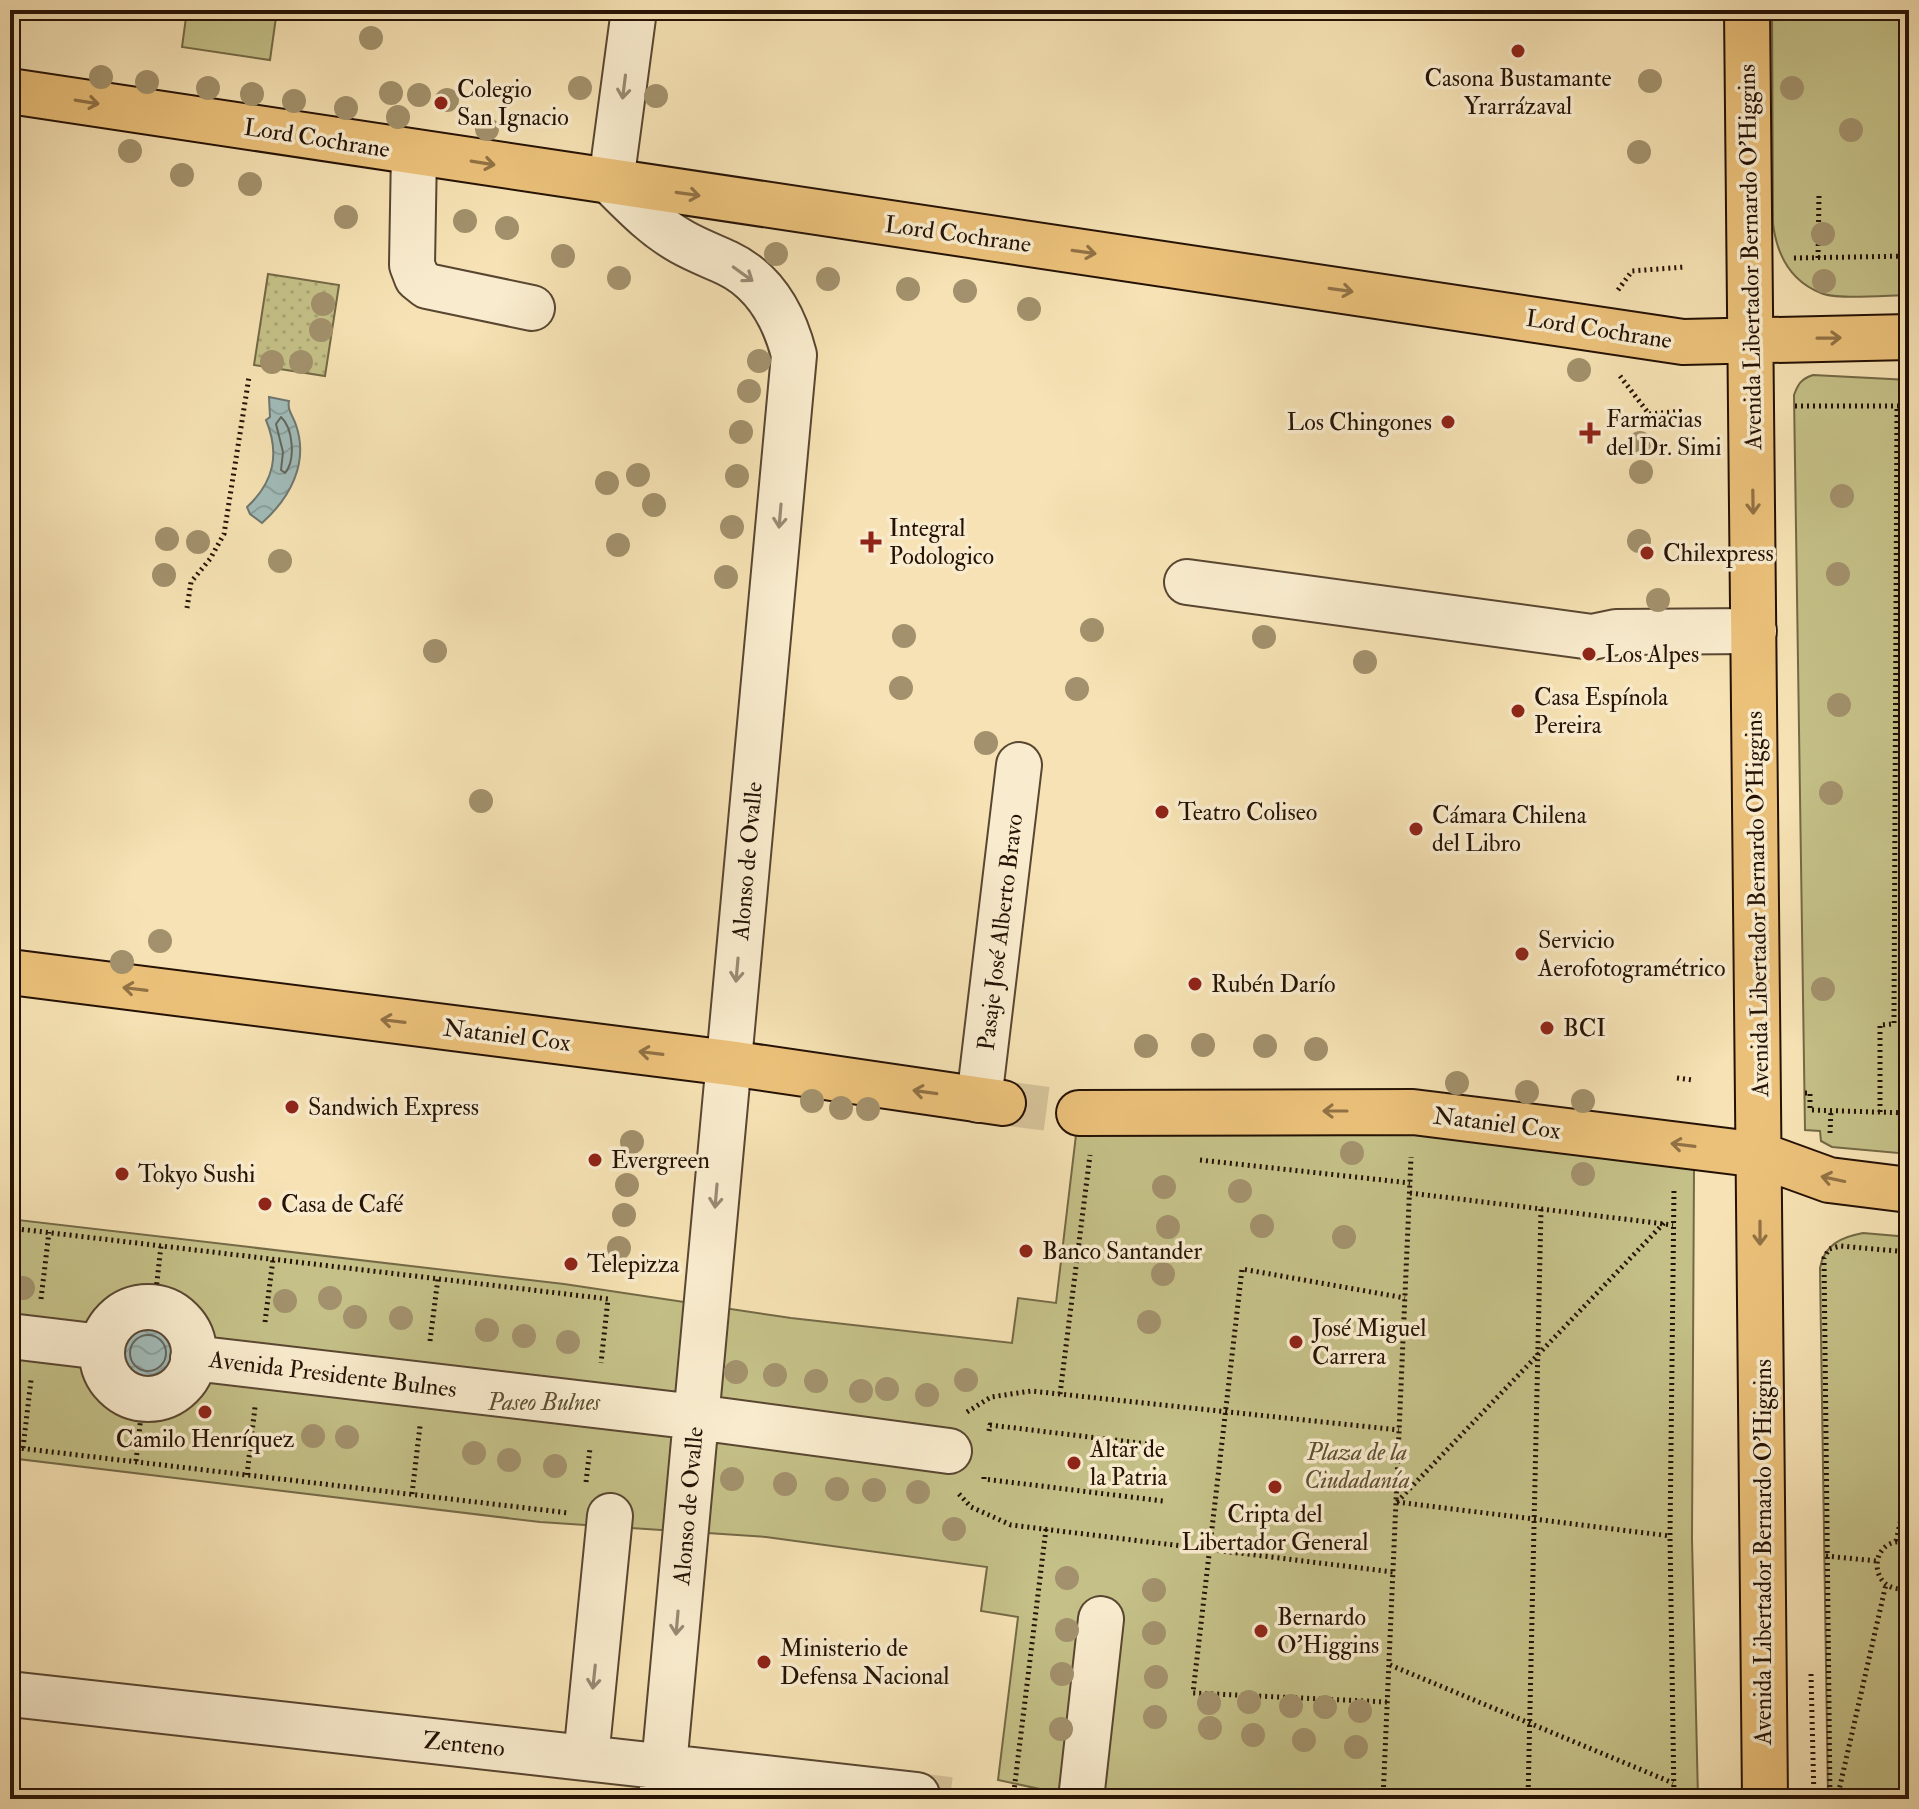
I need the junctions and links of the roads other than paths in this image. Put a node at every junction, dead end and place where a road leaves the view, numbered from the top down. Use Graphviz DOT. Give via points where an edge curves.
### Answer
graph roads {
  1 [pos="634,10"];
  2 [pos="1747,10"];
  3 [pos="10,91"];
  4 [pos="414,152"];
  5 [pos="611,182"];
  6 [pos="532,308"];
  7 [pos="1909,337"];
  8 [pos="1751,340"];
  9 [pos="1187,582"];
  10 [pos="1754,631"];
  11 [pos="1019,765"];
  12 [pos="10,972"];
  13 [pos="729,1063"];
  14 [pos="991,1102"];
  15 [pos="1085,1130"];
  16 [pos="1760,1155"];
  17 [pos="1909,1190"];
  18 [pos="10,1336"];
  19 [pos="102,1347"];
  20 [pos="193,1358"];
  21 [pos="696,1417"];
  22 [pos="974,1452"];
  23 [pos="596,1515"];
  24 [pos="1101,1619"];
  25 [pos="10,1694"];
  26 [pos="586,1758"];
  27 [pos="663,1783"];
  28 [pos="787,1789"];
  29 [pos="897,1795"];
  30 [pos="1081,1799"];
  31 [pos="1765,1799"];
  1 -- 5 [label="street, one-way"];
  2 -- 8 [label="main road, Avenida Libertador Bernardo O'Higgins"];
  3 -- 4 [label="main road, Lord Cochrane, one-way"];
  4 -- 5 [label="main road, Lord Cochrane, one-way"];
  4 -- 6 [label="street" via="412,265 417,278 427,286"];
  5 -- 8 [label="main road, Lord Cochrane, one-way" via="1683,342"];
  5 -- 13 [label="street, Alonso de Ovalle, one-way" via="658,226 731,265 765,292 778,310 794,355"];
  8 -- 7 [label="main road, Lord Cochrane, one-way"];
  8 -- 10 [label="main road, Avenida Libertador Bernardo O'Higgins, one-way"];
  9 -- 10 [label="street" via="1592,637 1616,632"];
  10 -- 16 [label="main road, Avenida Libertador Bernardo O'Higgins"];
  11 -- 14 [label="street, Pasaje José Alberto Bravo"];
  13 -- 12 [label="main road, Nataniel Cox, one-way"];
  14 -- 13 [label="main road, Nataniel Cox, one-way"];
  13 -- 21 [label="street, Alonso de Ovalle, one-way"];
  16 -- 15 [label="main road, Nataniel Cox, one-way" via="1413,1112"];
  17 -- 16 [label="main road, Nataniel Cox, one-way" via="1829,1180"];
  16 -- 31 [label="main road, Avenida Libertador Bernardo O'Higgins, one-way"];
  18 -- 19 [label="street"];
  19 -- 20 [label="street, Avenida Presidente Bulnes" via="108,1329 123,1313 143,1306 164,1309 182,1321 192,1339"];
  19 -- 20 [label="street, Avenida Presidente Bulnes" via="104,1369 115,1386 132,1397 153,1399 172,1393 187,1378"];
  20 -- 21 [label="street, Avenida Presidente Bulnes"];
  21 -- 22 [label="street, Avenida Presidente Bulnes"];
  21 -- 27 [label="street, Alonso de Ovalle, one-way"];
  23 -- 26 [label="street, one-way"];
  24 -- 30 [label="street"];
  25 -- 26 [label="street, Zenteno"];
  26 -- 27 [label="street, Zenteno"];
  27 -- 28 [label="street, Zenteno"];
  28 -- 29 [label="street, Zenteno"];
}
